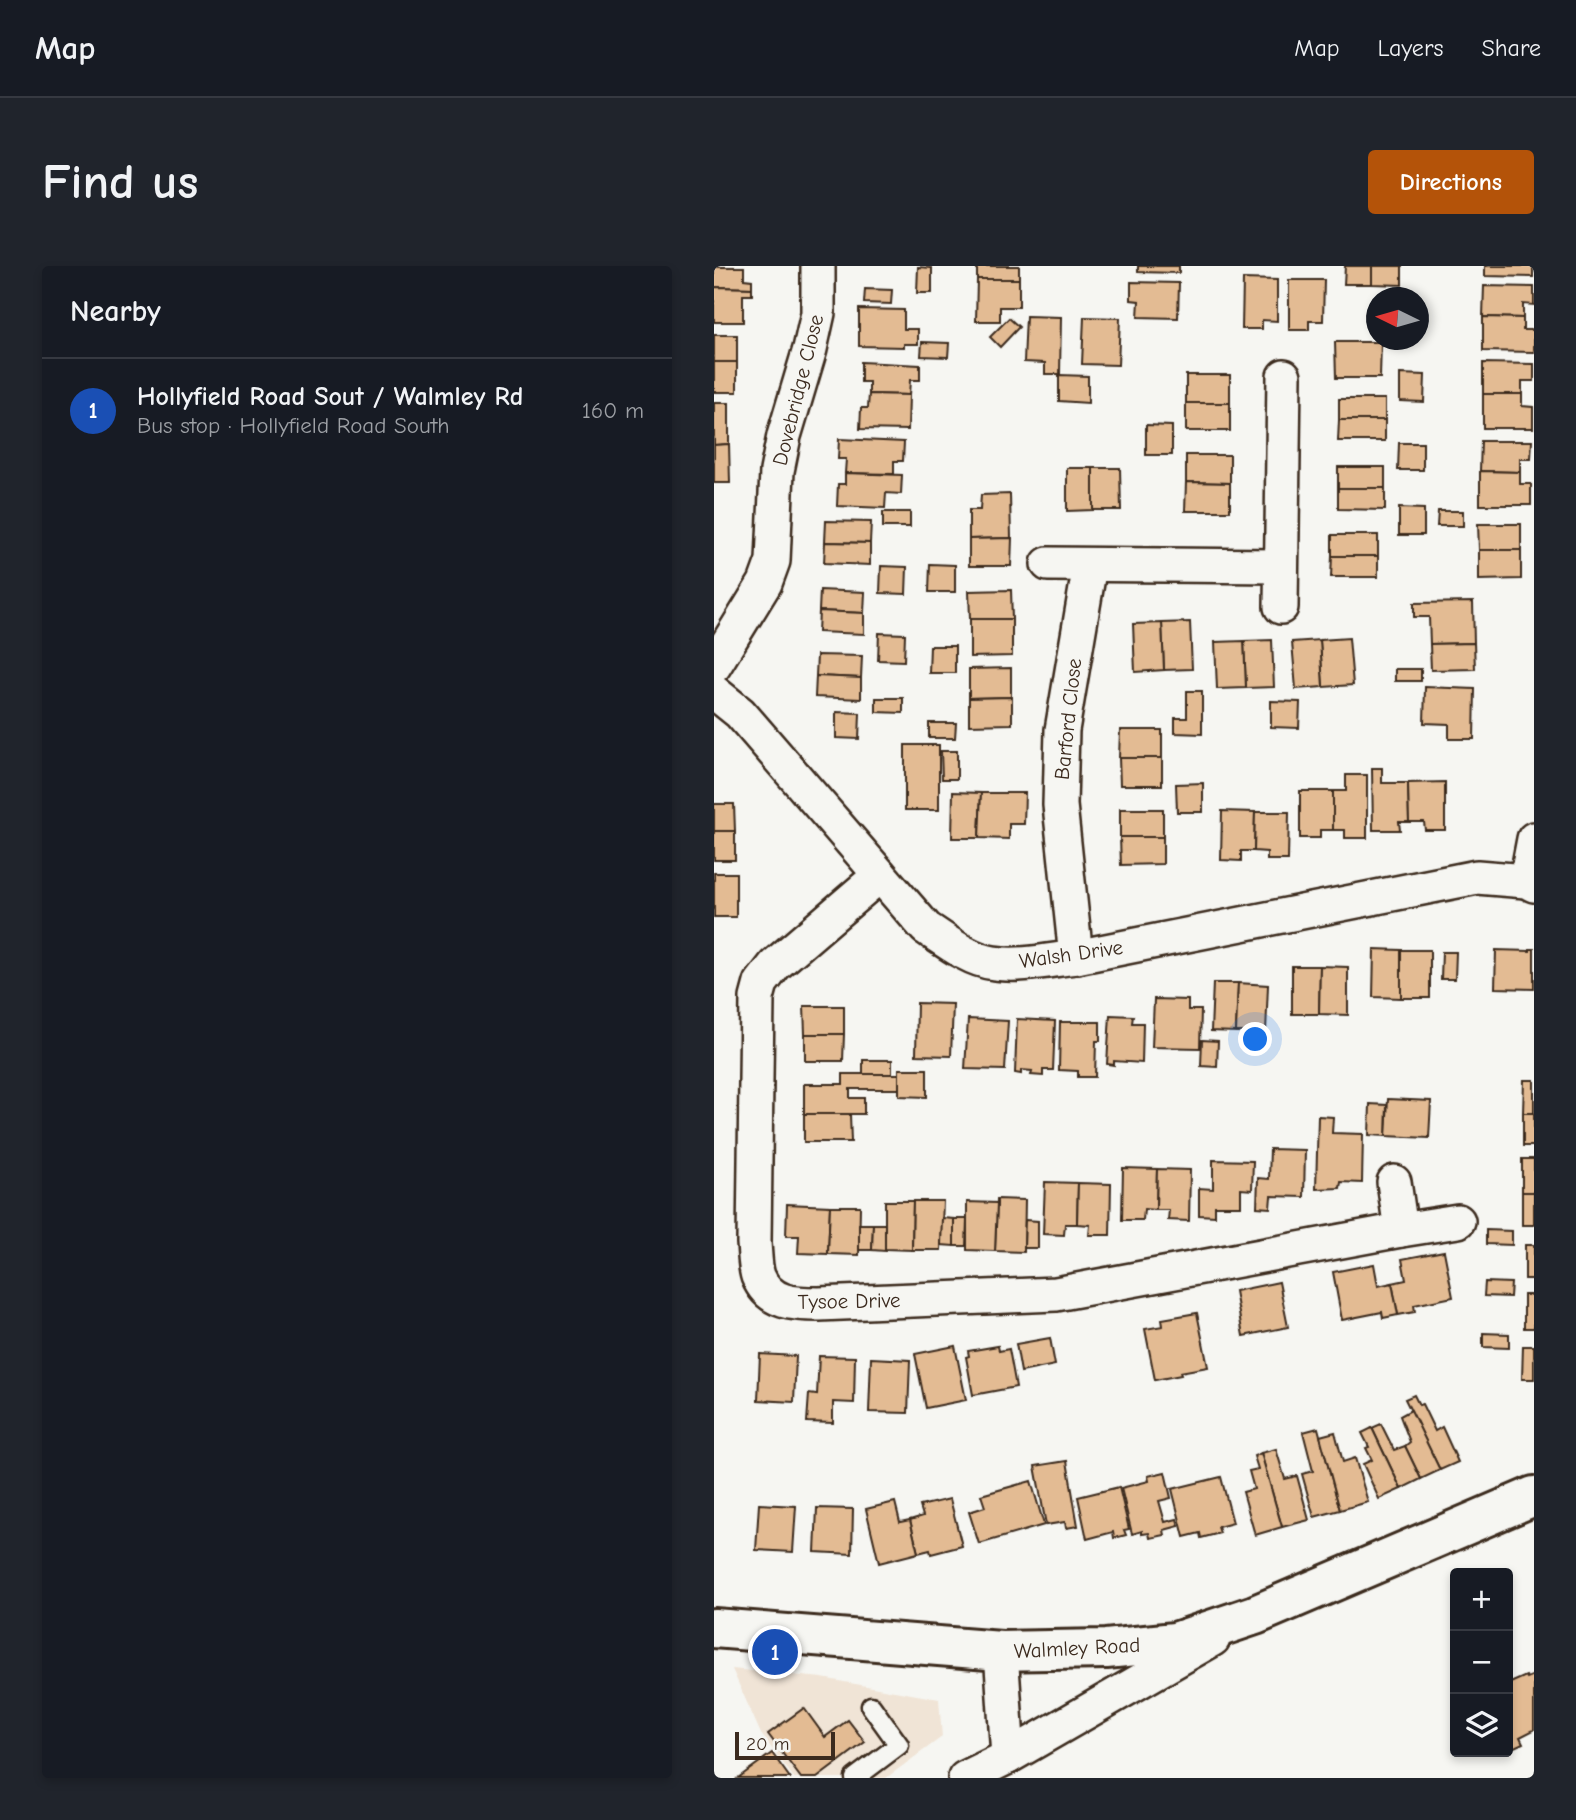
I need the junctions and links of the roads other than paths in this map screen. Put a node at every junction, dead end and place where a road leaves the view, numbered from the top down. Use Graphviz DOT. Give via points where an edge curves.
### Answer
graph roads {
  1 [pos="818,266"];
  2 [pos="1284,376"];
  3 [pos="1048,564"];
  4 [pos="1090,565"];
  5 [pos="1281,566"];
  6 [pos="1281,607"];
  7 [pos="714,666"];
  8 [pos="714,692"];
  9 [pos="1534,839"];
  10 [pos="880,875"];
  11 [pos="1530,883"];
  12 [pos="1076,957"];
  13 [pos="1394,1182"];
  14 [pos="1458,1221"];
  15 [pos="1401,1230"];
  16 [pos="1534,1496"];
  17 [pos="1255,1615"];
  18 [pos="714,1628"];
  19 [pos="1001,1651"];
  20 [pos="871,1706"];
  21 [pos="1007,1757"];
  22 [pos="855,1778"];
  23 [pos="965,1778"];
  1 -- 7 [label="street, Dovebridge Close" via="818,313 777,471 773,562"];
  2 -- 5 [label="street"];
  3 -- 4 [label="street"];
  4 -- 5 [label="street"];
  4 -- 12 [label="street, Barford Close" via="1062,730 1060,805"];
  5 -- 6 [label="street"];
  8 -- 10 [label="street, Walsh Drive" via="740,713"];
  9 -- 11 [label="street"];
  10 -- 12 [label="street, Walsh Drive" via="926,928 961,951 993,963"];
  10 -- 15 [label="street, Tysoe Drive" via="775,965 761,983 757,998 754,1243 758,1276 781,1301 819,1304 1056,1294"];
  11 -- 12 [label="street, Walsh Drive" via="1477,877"];
  13 -- 15 [label="street"];
  14 -- 15 [label="street, Tysoe Drive"];
  16 -- 17 [label="main road, Walmley Road"];
  17 -- 19 [label="main road, Walmley Road" via="1175,1642"];
  17 -- 21 [label="street, Walmley Road"];
  18 -- 19 [label="main road"];
  19 -- 21 [label="street, Walmley Road"];
  20 -- 22 [label="lane" via="899,1745"];
  21 -- 23 [label="street, Walmley Road"];
}
